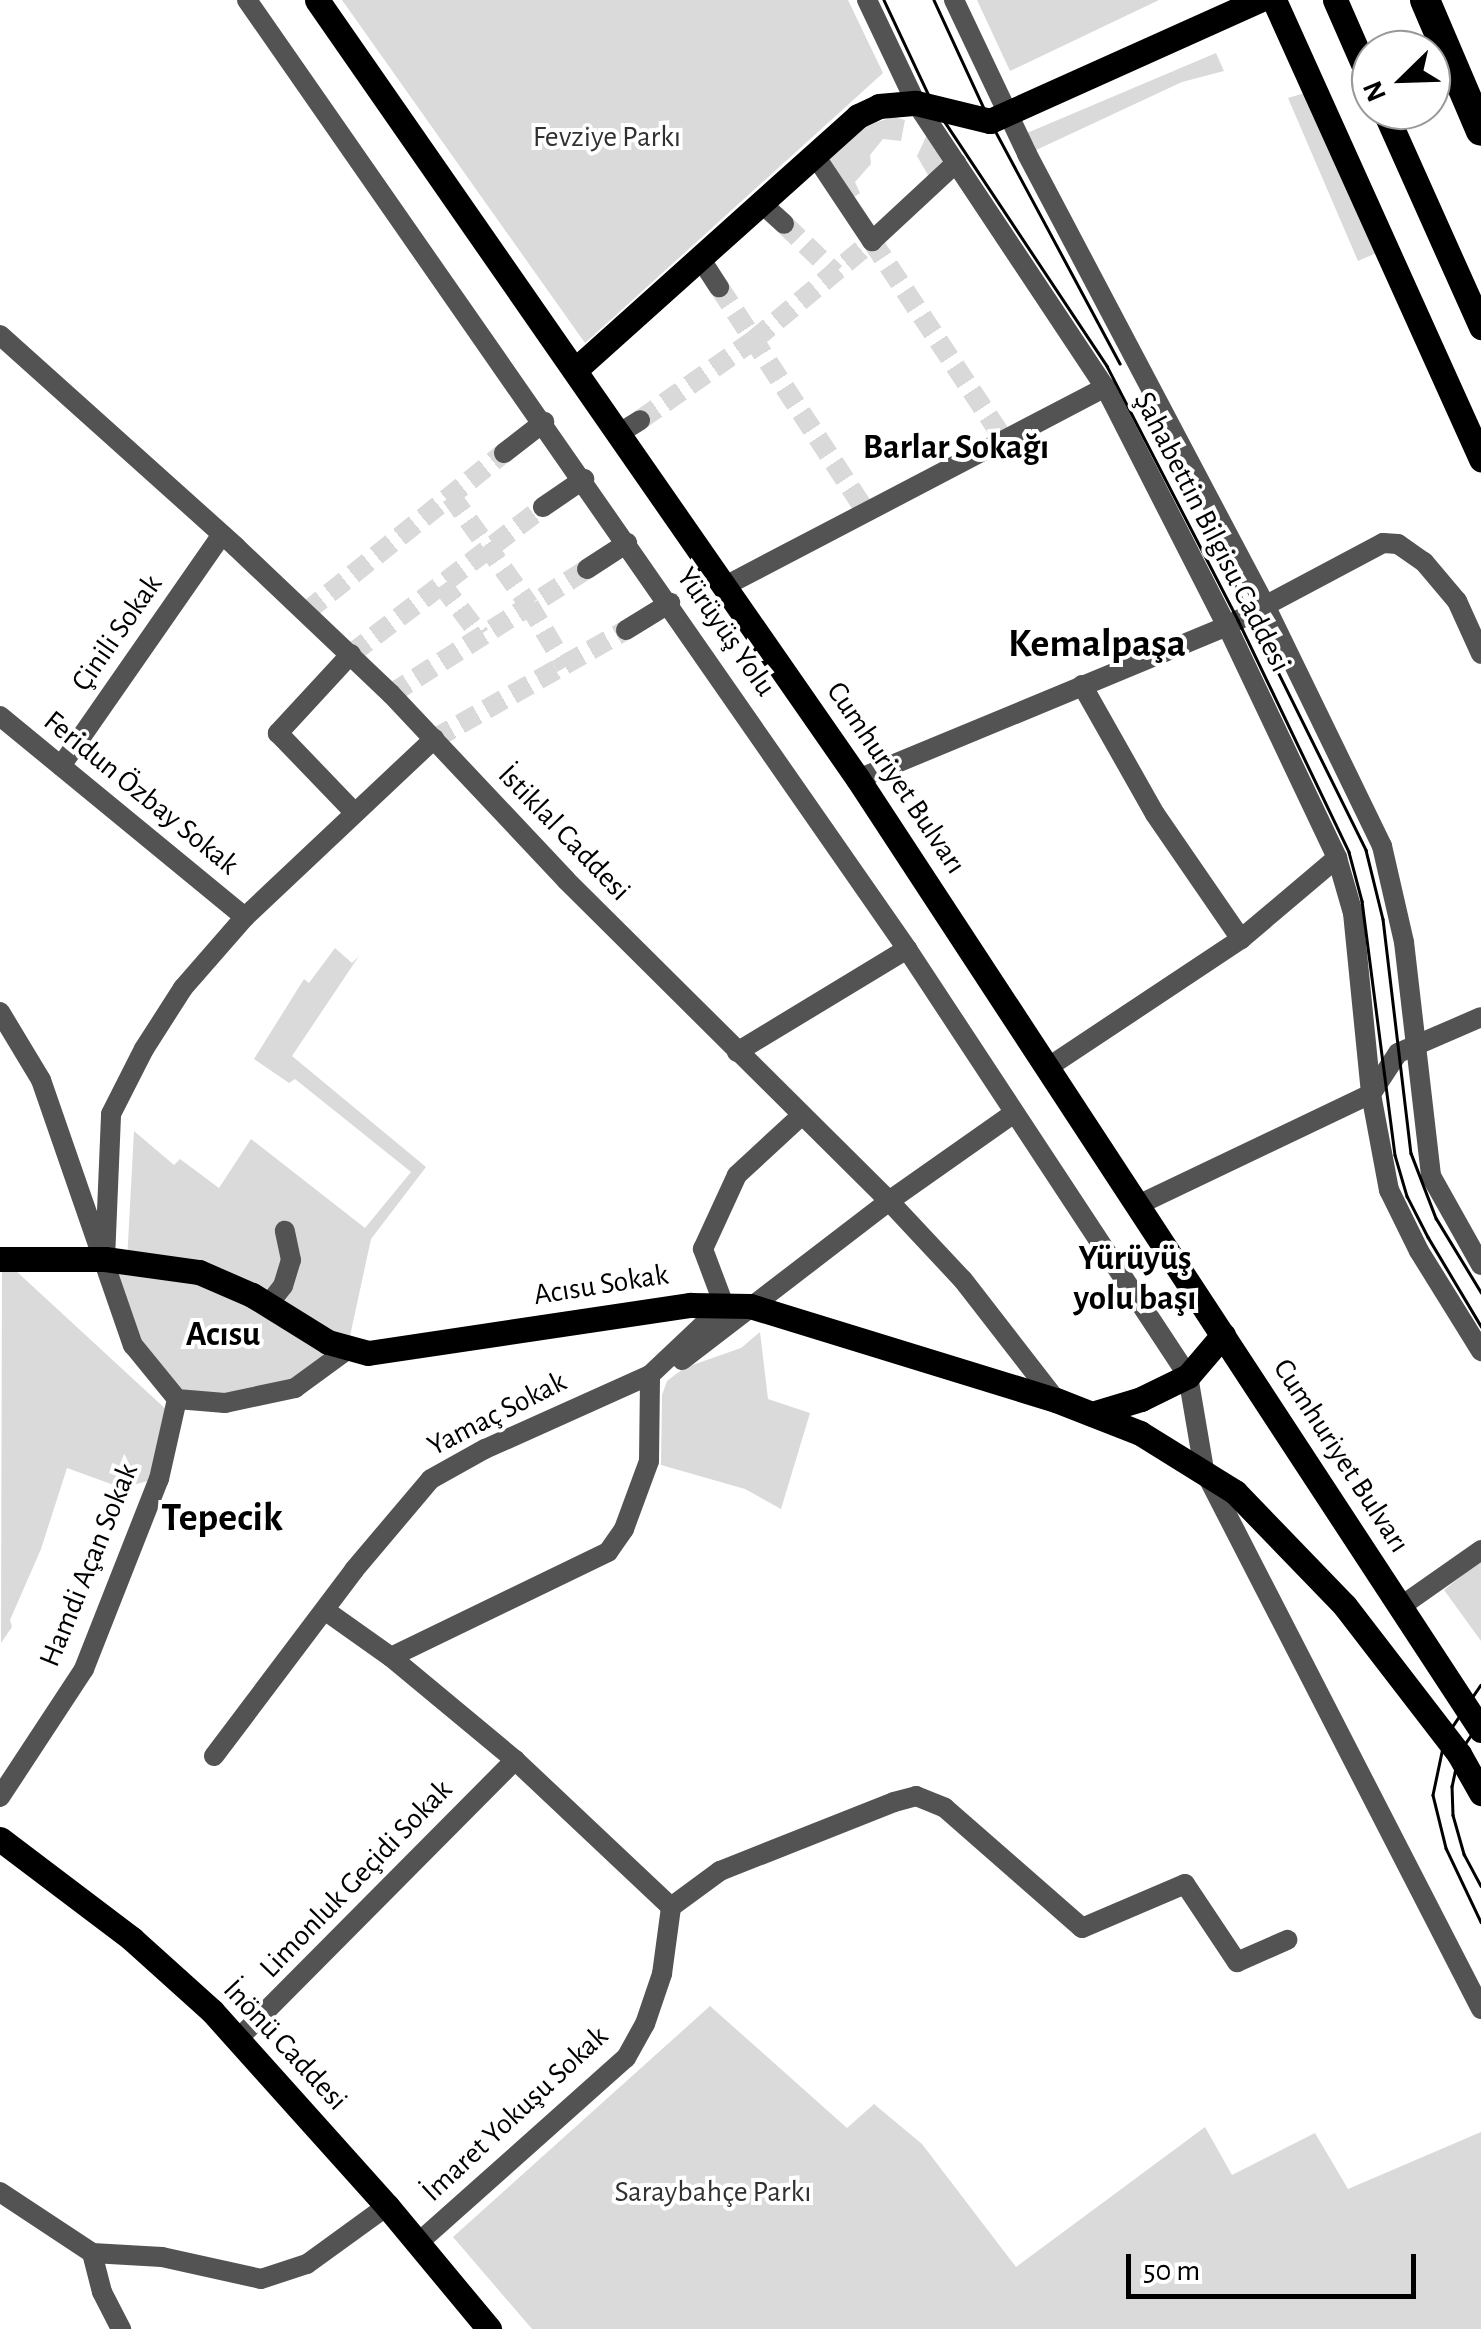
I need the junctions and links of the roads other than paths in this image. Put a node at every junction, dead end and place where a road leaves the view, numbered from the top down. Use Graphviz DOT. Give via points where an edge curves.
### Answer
graph roads {
  1 [pos="247,0"];
  2 [pos="317,0"];
  3 [pos="867,0"];
  4 [pos="954,0"];
  5 [pos="1259,0"];
  6 [pos="1274,0"];
  7 [pos="1334,0"];
  8 [pos="1424,0"];
  9 [pos="1351,38"];
  10 [pos="916,103"];
  11 [pos="1008,113"];
  12 [pos="1393,130"];
  13 [pos="1481,131"];
  14 [pos="814,154"];
  15 [pos="956,163"];
  16 [pos="761,203"];
  17 [pos="784,224"];
  18 [pos="700,258"];
  19 [pos="719,288"];
  20 [pos="1481,328"];
  21 [pos="0,335"];
  22 [pos="575,370"];
  23 [pos="1105,386"];
  24 [pos="544,422"];
  25 [pos="504,452"];
  26 [pos="1481,459"];
  27 [pos="584,479"];
  28 [pos="544,507"];
  29 [pos="222,534"];
  30 [pos="627,542"];
  31 [pos="586,569"];
  32 [pos="725,586"];
  33 [pos="670,603"];
  34 [pos="1266,605"];
  35 [pos="1226,626"];
  36 [pos="626,630"];
  37 [pos="350,654"];
  38 [pos="1481,654"];
  39 [pos="1082,685"];
  40 [pos="0,716"];
  41 [pos="434,739"];
  42 [pos="61,766"];
  43 [pos="858,779"];
  44 [pos="354,811"];
  45 [pos="1337,858"];
  46 [pos="244,917"];
  47 [pos="1241,939"];
  48 [pos="907,949"];
  49 [pos="0,1012"];
  50 [pos="1481,1017"];
  51 [pos="1415,1046"];
  52 [pos="737,1052"];
  53 [pos="1050,1066"];
  54 [pos="1371,1094"];
  55 [pos="1014,1113"];
  56 [pos="801,1116"];
  57 [pos="888,1201"];
  58 [pos="1140,1204"];
  59 [pos="285,1230"];
  60 [pos="0,1258"];
  61 [pos="105,1259"];
  62 [pos="1481,1265"];
  63 [pos="268,1304"];
  64 [pos="737,1305"];
  65 [pos="1223,1335"];
  66 [pos="346,1350"];
  67 [pos="1481,1352"];
  68 [pos="1188,1376"];
  69 [pos="650,1381"];
  70 [pos="177,1399"];
  71 [pos="1056,1400"];
  72 [pos="1092,1414"];
  73 [pos="1204,1470"];
  74 [pos="1481,1550"];
  75 [pos="1400,1607"];
  76 [pos="326,1612"];
  77 [pos="391,1657"];
  78 [pos="1481,1730"];
  79 [pos="214,1756"];
  80 [pos="516,1760"];
  81 [pos="1481,1794"];
  82 [pos="0,1797"];
  83 [pos="0,1839"];
  84 [pos="671,1907"];
  85 [pos="1287,1940"];
  86 [pos="1481,2009"];
  87 [pos="239,2038"];
  88 [pos="0,2192"];
  89 [pos="387,2206"];
  90 [pos="418,2243"];
  91 [pos="92,2254"];
  92 [pos="121,2329"];
  93 [pos="490,2329"];
  1 -- 24 [label="street, Yürüyüş Yolu"];
  2 -- 22 [label="main road, Cumhuriyet Bulvarı"];
  3 -- 10 [label="street, Şahabettin Bilgisu Caddesi"];
  4 -- 11 [label="street"];
  5 -- 11 [label="main road"];
  6 -- 26 [label="main road"];
  7 -- 9 [label="main road"];
  8 -- 13 [label="highway"];
  10 -- 11 [label="main road" via="990,121"];
  10 -- 14 [label="main road" via="879,106 858,116"];
  10 -- 15 [label="street, Şahabettin Bilgisu Caddesi"];
  11 -- 34 [label="street"];
  12 -- 20 [label="main road"];
  14 -- 15 [label="street" via="872,241"];
  14 -- 16 [label="main road"];
  15 -- 23 [label="street, Şahabettin Bilgisu Caddesi"];
  16 -- 17 [label="street"];
  16 -- 18 [label="main road"];
  18 -- 19 [label="street"];
  18 -- 22 [label="main road"];
  21 -- 29 [label="street, İstiklal Caddesi"];
  22 -- 32 [label="main road, Cumhuriyet Bulvarı" via="629,427"];
  23 -- 32 [label="street"];
  23 -- 35 [label="street, Şahabettin Bilgisu Caddesi"];
  24 -- 25 [label="street"];
  24 -- 27 [label="street, Yürüyüş Yolu"];
  27 -- 28 [label="street"];
  27 -- 30 [label="street, Yürüyüş Yolu"];
  29 -- 37 [label="street, İstiklal Caddesi"];
  29 -- 42 [label="street, Çinili Sokak"];
  30 -- 31 [label="street"];
  30 -- 33 [label="street, Yürüyüş Yolu"];
  32 -- 43 [label="main road, Cumhuriyet Bulvarı"];
  33 -- 36 [label="street"];
  33 -- 48 [label="street, Yürüyüş Yolu"];
  34 -- 35 [label="street"];
  34 -- 38 [label="street" via="1368,548 1398,544 1424,562 1457,601"];
  34 -- 51 [label="street" via="1382,846 1404,942"];
  35 -- 39 [label="street"];
  35 -- 45 [label="street, Şahabettin Bilgisu Caddesi"];
  37 -- 41 [label="street, İstiklal Caddesi"];
  37 -- 44 [label="street" via="278,733"];
  39 -- 43 [label="street"];
  39 -- 47 [label="street" via="1155,814"];
  40 -- 42 [label="street, Feridun Özbay Sokak"];
  41 -- 44 [label="street"];
  41 -- 52 [label="street, İstiklal Caddesi"];
  42 -- 46 [label="street, Feridun Özbay Sokak"];
  43 -- 53 [label="main road, Cumhuriyet Bulvarı"];
  44 -- 46 [label="street"];
  45 -- 47 [label="street"];
  45 -- 54 [label="street, Şahabettin Bilgisu Caddesi" via="1353,912"];
  46 -- 61 [label="street" via="183,988 111,1114"];
  47 -- 53 [label="street"];
  48 -- 52 [label="street"];
  48 -- 55 [label="street, Yürüyüş Yolu"];
  49 -- 61 [label="street" via="41,1080"];
  50 -- 51 [label="street"];
  51 -- 54 [label="street" via="1398,1053"];
  51 -- 62 [label="street" via="1432,1176"];
  52 -- 56 [label="street, İstiklal Caddesi"];
  53 -- 58 [label="main road, Cumhuriyet Bulvarı"];
  54 -- 58 [label="street"];
  54 -- 67 [label="street, Şahabettin Bilgisu Caddesi" via="1389,1190"];
  55 -- 57 [label="street, Yamaç Sokak"];
  55 -- 68 [label="street, Yürüyüş Yolu"];
  56 -- 57 [label="street, İstiklal Caddesi"];
  56 -- 64 [label="street" via="738,1175 703,1249"];
  57 -- 64 [label="street, Yamaç Sokak"];
  57 -- 71 [label="street, İstiklal Caddesi" via="963,1280"];
  58 -- 65 [label="main road, Cumhuriyet Bulvarı"];
  59 -- 63 [label="street" via="291,1260"];
  60 -- 61 [label="main road, Acısu Sokak"];
  61 -- 63 [label="main road, Acısu Sokak" via="198,1272"];
  61 -- 70 [label="street" via="133,1345"];
  63 -- 66 [label="main road, Acısu Sokak"];
  64 -- 66 [label="main road, Acısu Sokak" via="607,1316 393,1351"];
  64 -- 69 [label="street, Yamaç Sokak"];
  64 -- 71 [label="main road, Acısu Sokak"];
  65 -- 68 [label="main road"];
  65 -- 75 [label="main road, Cumhuriyet Bulvarı"];
  66 -- 70 [label="street" via="295,1388 226,1403"];
  68 -- 72 [label="main road"];
  68 -- 73 [label="street"];
  69 -- 76 [label="street, Yamaç Sokak" via="485,1449 431,1479"];
  69 -- 77 [label="street" via="649,1462 608,1552"];
  70 -- 82 [label="street, Hamdi Açan Sokak" via="159,1478 84,1669"];
  71 -- 72 [label="main road, Acısu Sokak"];
  72 -- 73 [label="main road, Acısu Sokak"];
  73 -- 81 [label="main road, Acısu Sokak" via="1270,1526 1344,1606 1459,1754"];
  73 -- 86 [label="street"];
  74 -- 75 [label="street"];
  75 -- 78 [label="main road, Cumhuriyet Bulvarı"];
  76 -- 77 [label="street"];
  76 -- 79 [label="street, Yamaç Sokak"];
  77 -- 80 [label="street"];
  80 -- 84 [label="street"];
  80 -- 87 [label="street, Limonluk Geçidi Sokak"];
  83 -- 87 [label="main road, İnönü Caddesi" via="132,1939"];
  84 -- 85 [label="street" via="720,1871 916,1796 945,1808 1082,1928 1185,1884 1237,1962"];
  84 -- 90 [label="street, İmaret Yokuşu Sokak" via="662,1974 626,2058"];
  87 -- 89 [label="main road, İnönü Caddesi"];
  88 -- 91 [label="street"];
  89 -- 90 [label="main road, İnönü Caddesi"];
  89 -- 91 [label="street" via="307,2264 261,2279 138,2254"];
  90 -- 93 [label="main road, İnönü Caddesi"];
  91 -- 92 [label="street"];
}
